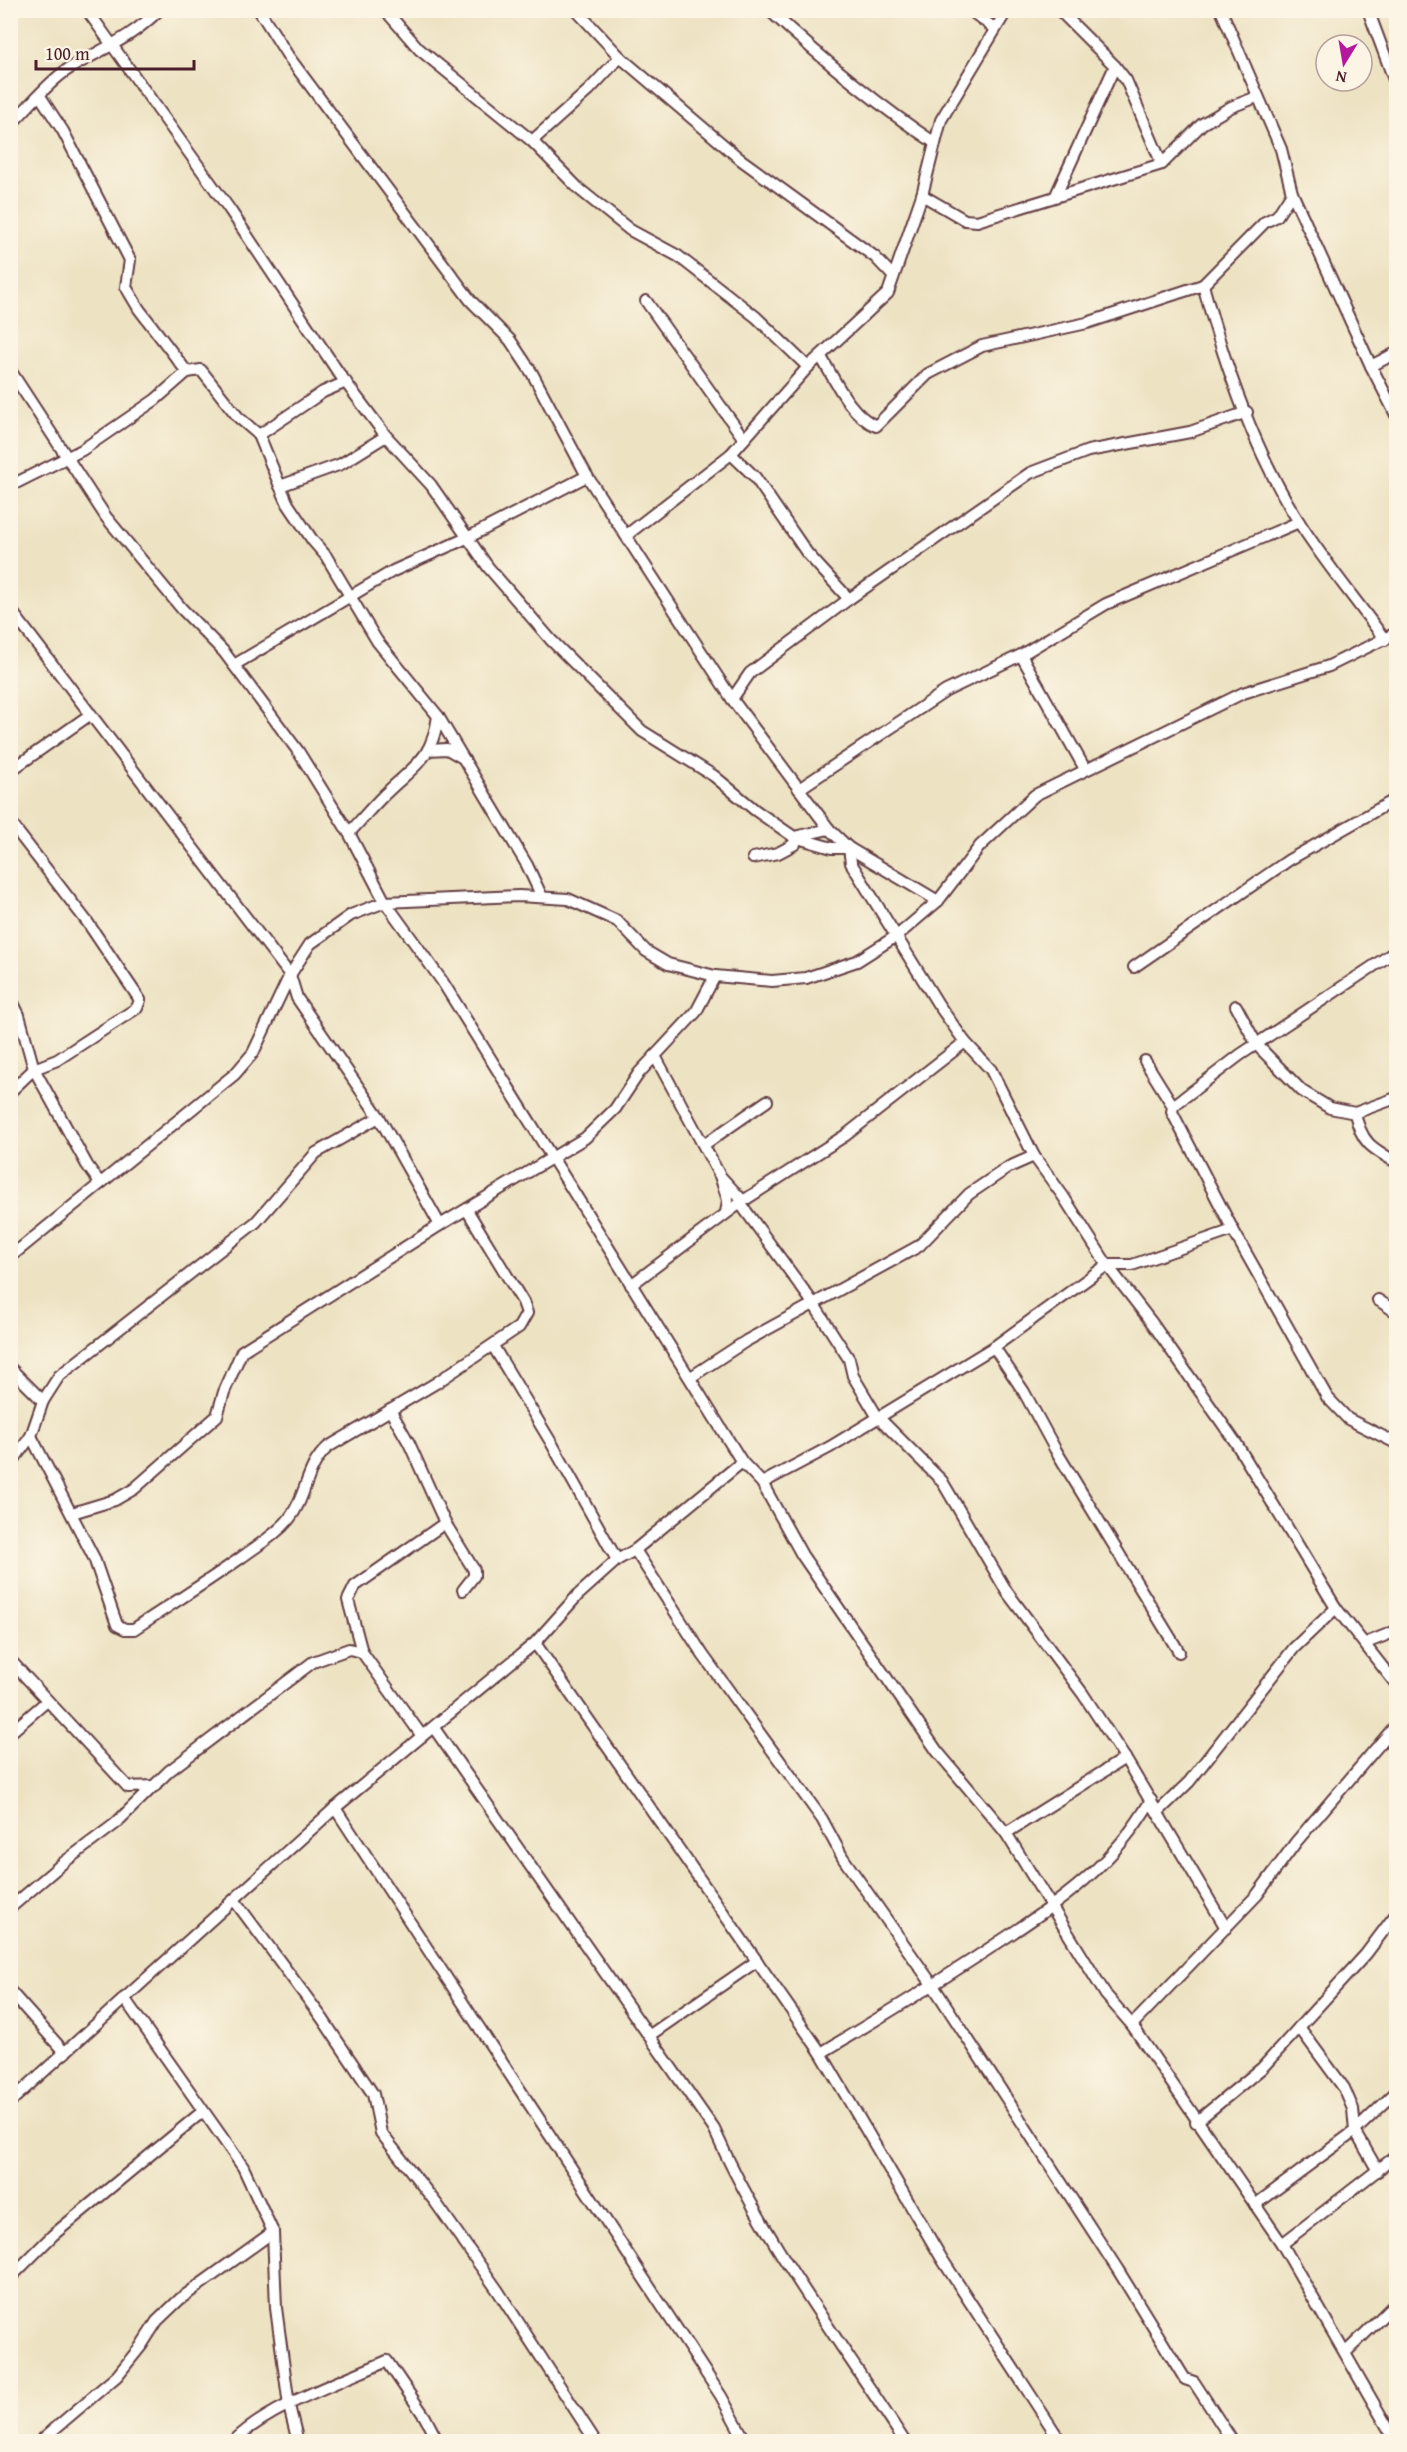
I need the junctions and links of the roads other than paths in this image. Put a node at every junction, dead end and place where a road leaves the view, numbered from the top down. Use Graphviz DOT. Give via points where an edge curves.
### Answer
graph roads {
  1 [pos="87,10"];
  2 [pos="159,10"];
  3 [pos="259,10"];
  4 [pos="385,10"];
  5 [pos="769,10"];
  6 [pos="970,10"];
  7 [pos="1007,10"];
  8 [pos="1059,10"];
  9 [pos="1221,10"];
  10 [pos="1368,10"];
  11 [pos="584,13"];
  12 [pos="995,29"];
  13 [pos="114,46"];
  14 [pos="620,57"];
  15 [pos="1115,66"];
  16 [pos="1396,85"];
  17 [pos="40,96"];
  18 [pos="1257,97"];
  19 [pos="10,125"];
  20 [pos="532,141"];
  21 [pos="935,143"];
  22 [pos="1162,164"];
  23 [pos="1292,193"];
  24 [pos="922,195"];
  25 [pos="1056,195"];
  26 [pos="893,276"];
  27 [pos="1203,285"];
  28 [pos="646,301"];
  29 [pos="1396,353"];
  30 [pos="821,357"];
  31 [pos="1371,366"];
  32 [pos="807,367"];
  33 [pos="10,370"];
  34 [pos="188,372"];
  35 [pos="346,382"];
  36 [pos="1246,412"];
  37 [pos="1396,415"];
  38 [pos="259,435"];
  39 [pos="386,436"];
  40 [pos="744,439"];
  41 [pos="731,454"];
  42 [pos="68,457"];
  43 [pos="587,476"];
  44 [pos="10,486"];
  45 [pos="280,486"];
  46 [pos="1299,522"];
  47 [pos="628,534"];
  48 [pos="469,537"];
  49 [pos="349,596"];
  50 [pos="849,599"];
  51 [pos="10,609"];
  52 [pos="1396,633"];
  53 [pos="1386,640"];
  54 [pos="1021,655"];
  55 [pos="234,665"];
  56 [pos="732,699"];
  57 [pos="91,714"];
  58 [pos="438,716"];
  59 [pos="428,750"];
  60 [pos="464,759"];
  61 [pos="1085,769"];
  62 [pos="10,771"];
  63 [pos="799,789"];
  64 [pos="1396,800"];
  65 [pos="10,822"];
  66 [pos="829,829"];
  67 [pos="349,833"];
  68 [pos="794,837"];
  69 [pos="849,848"];
  70 [pos="753,858"];
  71 [pos="542,897"];
  72 [pos="938,901"];
  73 [pos="385,902"];
  74 [pos="898,935"];
  75 [pos="1396,951"];
  76 [pos="1134,967"];
  77 [pos="290,975"];
  78 [pos="715,976"];
  79 [pos="10,997"];
  80 [pos="1236,1006"];
  81 [pos="965,1042"];
  82 [pos="1257,1046"];
  83 [pos="655,1056"];
  84 [pos="1145,1061"];
  85 [pos="34,1069"];
  86 [pos="10,1092"];
  87 [pos="1396,1098"];
  88 [pos="767,1101"];
  89 [pos="1173,1106"];
  90 [pos="1355,1113"];
  91 [pos="379,1117"];
  92 [pos="705,1144"];
  93 [pos="1034,1156"];
  94 [pos="551,1157"];
  95 [pos="1396,1162"];
  96 [pos="720,1176"];
  97 [pos="100,1183"];
  98 [pos="741,1202"];
  99 [pos="467,1210"];
  100 [pos="726,1213"];
  101 [pos="440,1225"];
  102 [pos="1233,1230"];
  103 [pos="10,1257"];
  104 [pos="1107,1265"];
  105 [pos="631,1285"];
  106 [pos="1378,1300"];
  107 [pos="813,1303"];
  108 [pos="1396,1312"];
  109 [pos="493,1347"];
  110 [pos="994,1347"];
  111 [pos="10,1368"];
  112 [pos="691,1377"];
  113 [pos="43,1401"];
  114 [pos="390,1410"];
  115 [pos="877,1416"];
  116 [pos="31,1436"];
  117 [pos="1396,1443"];
  118 [pos="742,1462"];
  119 [pos="10,1465"];
  120 [pos="762,1484"];
  121 [pos="72,1513"];
  122 [pos="445,1523"];
  123 [pos="635,1550"];
  124 [pos="616,1560"];
  125 [pos="463,1590"];
  126 [pos="1336,1608"];
  127 [pos="1396,1631"];
  128 [pos="535,1643"];
  129 [pos="1366,1644"];
  130 [pos="362,1652"];
  131 [pos="1179,1652"];
  132 [pos="10,1659"];
  133 [pos="1396,1684"];
  134 [pos="47,1701"];
  135 [pos="1396,1725"];
  136 [pos="434,1728"];
  137 [pos="10,1733"];
  138 [pos="422,1736"];
  139 [pos="1125,1758"];
  140 [pos="155,1786"];
  141 [pos="128,1787"];
  142 [pos="1151,1800"];
  143 [pos="132,1808"];
  144 [pos="335,1808"];
  145 [pos="1158,1812"];
  146 [pos="1006,1833"];
  147 [pos="235,1901"];
  148 [pos="1051,1907"];
  149 [pos="10,1908"];
  150 [pos="1396,1914"];
  151 [pos="1226,1928"];
  152 [pos="757,1961"];
  153 [pos="934,1987"];
  154 [pos="10,1991"];
  155 [pos="123,1998"];
  156 [pos="1132,2025"];
  157 [pos="1299,2028"];
  158 [pos="650,2035"];
  159 [pos="65,2053"];
  160 [pos="820,2053"];
  161 [pos="1396,2092"];
  162 [pos="10,2102"];
  163 [pos="202,2112"];
  164 [pos="1196,2122"];
  165 [pos="1355,2131"];
  166 [pos="1396,2156"];
  167 [pos="1378,2171"];
  168 [pos="1255,2205"];
  169 [pos="273,2232"];
  170 [pos="1282,2244"];
  171 [pos="10,2278"];
  172 [pos="1396,2303"];
  173 [pos="1346,2352"];
  174 [pos="288,2406"];
  175 [pos="39,2442"];
  176 [pos="233,2442"];
  177 [pos="298,2442"];
  178 [pos="438,2442"];
  179 [pos="596,2442"];
  180 [pos="746,2442"];
  181 [pos="905,2442"];
  182 [pos="1061,2442"];
  183 [pos="1233,2442"];
  184 [pos="1396,2442"];
  1 -- 13 [label="street"];
  2 -- 13 [label="street"];
  3 -- 43 [label="street" via="288,56 471,301 510,340"];
  4 -- 20 [label="street" via="419,49"];
  5 -- 21 [label="street" via="809,47"];
  6 -- 12 [label="street"];
  7 -- 12 [label="street"];
  8 -- 15 [label="street"];
  9 -- 18 [label="street"];
  10 -- 16 [label="street"];
  11 -- 14 [label="street"];
  12 -- 21 [label="street" via="950,102"];
  13 -- 17 [label="street" via="65,71"];
  13 -- 35 [label="street"];
  14 -- 20 [label="street"];
  14 -- 26 [label="street" via="740,159 875,257"];
  15 -- 22 [label="street" via="1126,80"];
  15 -- 25 [label="street"];
  17 -- 19 [label="street"];
  17 -- 34 [label="street" via="63,131 130,260 126,287"];
  18 -- 22 [label="street" via="1202,124"];
  18 -- 23 [label="street" via="1281,150"];
  20 -- 32 [label="street" via="579,189 630,230 678,256 756,317"];
  21 -- 24 [label="street"];
  22 -- 25 [label="street"];
  23 -- 27 [label="street" via="1277,216 1265,222"];
  23 -- 31 [label="street"];
  24 -- 25 [label="street" via="965,220 977,221"];
  24 -- 26 [label="street"];
  26 -- 30 [label="street" via="888,293"];
  27 -- 30 [label="street" via="1087,323 982,346 928,374 876,426 868,423 848,401"];
  27 -- 36 [label="street" via="1218,339"];
  28 -- 40 [label="street"];
  29 -- 31 [label="street"];
  30 -- 32 [label="street"];
  31 -- 37 [label="street"];
  32 -- 40 [label="street"];
  33 -- 42 [label="street"];
  34 -- 38 [label="street" via="201,370 238,417"];
  34 -- 42 [label="street" via="155,400"];
  35 -- 38 [label="street" via="323,392"];
  35 -- 39 [label="street"];
  36 -- 46 [label="street" via="1273,475"];
  36 -- 50 [label="street" via="1190,432 1088,451 1030,473"];
  38 -- 45 [label="street"];
  39 -- 45 [label="street" via="341,464"];
  39 -- 48 [label="street" via="431,485"];
  40 -- 41 [label="street"];
  41 -- 47 [label="street"];
  41 -- 50 [label="street" via="755,477 807,553"];
  42 -- 44 [label="street"];
  42 -- 55 [label="street" via="106,517"];
  43 -- 47 [label="street"];
  43 -- 48 [label="street"];
  45 -- 49 [label="street"];
  46 -- 53 [label="street"];
  46 -- 54 [label="street" via="1106,604"];
  47 -- 56 [label="street"];
  48 -- 49 [label="street"];
  48 -- 68 [label="street" via="488,567 550,640 642,731 714,776"];
  49 -- 55 [label="street"];
  49 -- 58 [label="street" via="377,641"];
  50 -- 56 [label="street" via="750,673"];
  51 -- 57 [label="street"];
  52 -- 53 [label="street"];
  53 -- 61 [label="street" via="1329,666 1243,693"];
  54 -- 61 [label="street"];
  54 -- 63 [label="street" via="946,691"];
  55 -- 67 [label="street" via="298,751"];
  56 -- 63 [label="street"];
  57 -- 62 [label="street"];
  57 -- 77 [label="street"];
  58 -- 59 [label="street"];
  58 -- 60 [label="street"];
  59 -- 60 [label="street" via="447,749"];
  59 -- 67 [label="street" via="406,778 386,793"];
  60 -- 71 [label="street"];
  61 -- 72 [label="street" via="1035,795 980,846"];
  63 -- 66 [label="street"];
  64 -- 76 [label="street" via="1289,860"];
  65 -- 85 [label="street" via="88,923 140,1000 137,1008 115,1023 57,1060"];
  66 -- 68 [label="street"];
  66 -- 69 [label="street"];
  67 -- 73 [label="street"];
  68 -- 69 [label="street" via="832,848"];
  68 -- 70 [label="street" via="795,844 790,848"];
  69 -- 72 [label="street"];
  69 -- 74 [label="street" via="850,863"];
  71 -- 73 [label="street"];
  71 -- 78 [label="street" via="568,899 625,928 646,951 668,964"];
  72 -- 74 [label="street"];
  73 -- 77 [label="street" via="351,915 310,944"];
  73 -- 94 [label="street" via="442,981"];
  74 -- 78 [label="street" via="857,961 806,978 772,981"];
  74 -- 81 [label="street"];
  75 -- 82 [label="street"];
  77 -- 91 [label="street" via="297,998"];
  77 -- 97 [label="street" via="253,1053 236,1074"];
  78 -- 83 [label="street" via="696,1012"];
  79 -- 85 [label="street"];
  80 -- 82 [label="street"];
  81 -- 93 [label="street" via="991,1070"];
  81 -- 98 [label="street" via="846,1135"];
  82 -- 89 [label="street"];
  82 -- 90 [label="street" via="1302,1091 1330,1108"];
  83 -- 92 [label="street"];
  83 -- 94 [label="street" via="615,1108 585,1138"];
  84 -- 89 [label="street"];
  85 -- 86 [label="street"];
  85 -- 97 [label="street"];
  87 -- 90 [label="street"];
  88 -- 92 [label="street"];
  89 -- 102 [label="street" via="1174,1122"];
  90 -- 95 [label="street" via="1364,1140"];
  91 -- 101 [label="street"];
  91 -- 113 [label="street" via="316,1153 256,1222 59,1376"];
  92 -- 96 [label="street"];
  93 -- 104 [label="street"];
  93 -- 107 [label="street" via="1009,1167 969,1194 919,1246"];
  94 -- 99 [label="street"];
  94 -- 105 [label="street"];
  96 -- 98 [label="street"];
  96 -- 100 [label="street" via="728,1200"];
  97 -- 103 [label="street"];
  98 -- 100 [label="street"];
  98 -- 107 [label="street"];
  99 -- 101 [label="street"];
  99 -- 109 [label="street" via="527,1313 519,1327"];
  100 -- 105 [label="street"];
  101 -- 121 [label="street" via="242,1351 217,1416 134,1489 115,1500"];
  102 -- 104 [label="street" via="1132,1265"];
  102 -- 117 [label="street" via="1327,1397 1348,1419"];
  104 -- 110 [label="street"];
  104 -- 126 [label="street" via="1236,1443"];
  105 -- 112 [label="street"];
  106 -- 108 [label="street"];
  107 -- 112 [label="street"];
  107 -- 115 [label="street" via="849,1359 853,1376"];
  109 -- 114 [label="street"];
  109 -- 124 [label="street"];
  110 -- 115 [label="street"];
  110 -- 131 [label="street"];
  111 -- 113 [label="street"];
  112 -- 118 [label="street"];
  113 -- 116 [label="street"];
  114 -- 121 [label="street" via="318,1456 290,1517 277,1532 134,1629 117,1625 94,1558"];
  114 -- 122 [label="street"];
  115 -- 120 [label="street" via="830,1448"];
  115 -- 139 [label="street" via="942,1481 1007,1592"];
  116 -- 119 [label="street"];
  116 -- 121 [label="street"];
  118 -- 120 [label="street"];
  118 -- 123 [label="street"];
  120 -- 146 [label="street" via="802,1555 937,1751"];
  122 -- 125 [label="street" via="474,1570"];
  122 -- 130 [label="street" via="355,1586 348,1600"];
  123 -- 124 [label="street"];
  123 -- 153 [label="street" via="703,1655 822,1819 843,1858"];
  124 -- 128 [label="street"];
  126 -- 129 [label="street"];
  126 -- 145 [label="street" via="1294,1648 1189,1782"];
  127 -- 129 [label="street"];
  128 -- 136 [label="street"];
  128 -- 152 [label="street"];
  129 -- 133 [label="street"];
  130 -- 138 [label="street"];
  130 -- 140 [label="street" via="348,1648 313,1662 169,1771"];
  132 -- 134 [label="street"];
  134 -- 137 [label="street"];
  134 -- 141 [label="street"];
  135 -- 151 [label="street"];
  136 -- 138 [label="street"];
  136 -- 158 [label="street"];
  138 -- 144 [label="street"];
  139 -- 142 [label="street"];
  139 -- 146 [label="street"];
  140 -- 141 [label="street"];
  140 -- 143 [label="street"];
  141 -- 143 [label="street"];
  142 -- 145 [label="street"];
  142 -- 148 [label="street" via="1108,1859 1086,1882"];
  143 -- 149 [label="street"];
  144 -- 147 [label="street"];
  144 -- 180 [label="street" via="721,2396"];
  145 -- 151 [label="street"];
  146 -- 148 [label="street"];
  147 -- 155 [label="street"];
  147 -- 179 [label="street" via="373,2094 381,2133 498,2291"];
  148 -- 153 [label="street"];
  148 -- 156 [label="street" via="1106,1995"];
  150 -- 157 [label="street" via="1366,1954"];
  151 -- 156 [label="street"];
  152 -- 158 [label="street"];
  152 -- 160 [label="street"];
  153 -- 160 [label="street"];
  153 -- 183 [label="street" via="1185,2379 1194,2382"];
  154 -- 159 [label="street"];
  155 -- 159 [label="street"];
  155 -- 163 [label="street"];
  156 -- 164 [label="street"];
  157 -- 164 [label="street" via="1262,2068"];
  157 -- 165 [label="street" via="1344,2088 1353,2109"];
  158 -- 181 [label="street" via="714,2129 735,2178 798,2282"];
  159 -- 162 [label="street"];
  160 -- 182 [label="street" via="942,2259"];
  161 -- 165 [label="street"];
  163 -- 169 [label="street" via="243,2167"];
  163 -- 171 [label="street" via="53,2235"];
  164 -- 168 [label="street"];
  165 -- 167 [label="street"];
  165 -- 168 [label="street"];
  166 -- 167 [label="street"];
  167 -- 170 [label="street"];
  168 -- 170 [label="street"];
  169 -- 174 [label="street" via="276,2308"];
  169 -- 175 [label="street" via="180,2299 157,2321 117,2376"];
  170 -- 173 [label="street"];
  172 -- 173 [label="street"];
  173 -- 184 [label="street"];
  174 -- 176 [label="street" via="246,2428"];
  174 -- 177 [label="street"];
  174 -- 178 [label="street" via="387,2361"];
}
